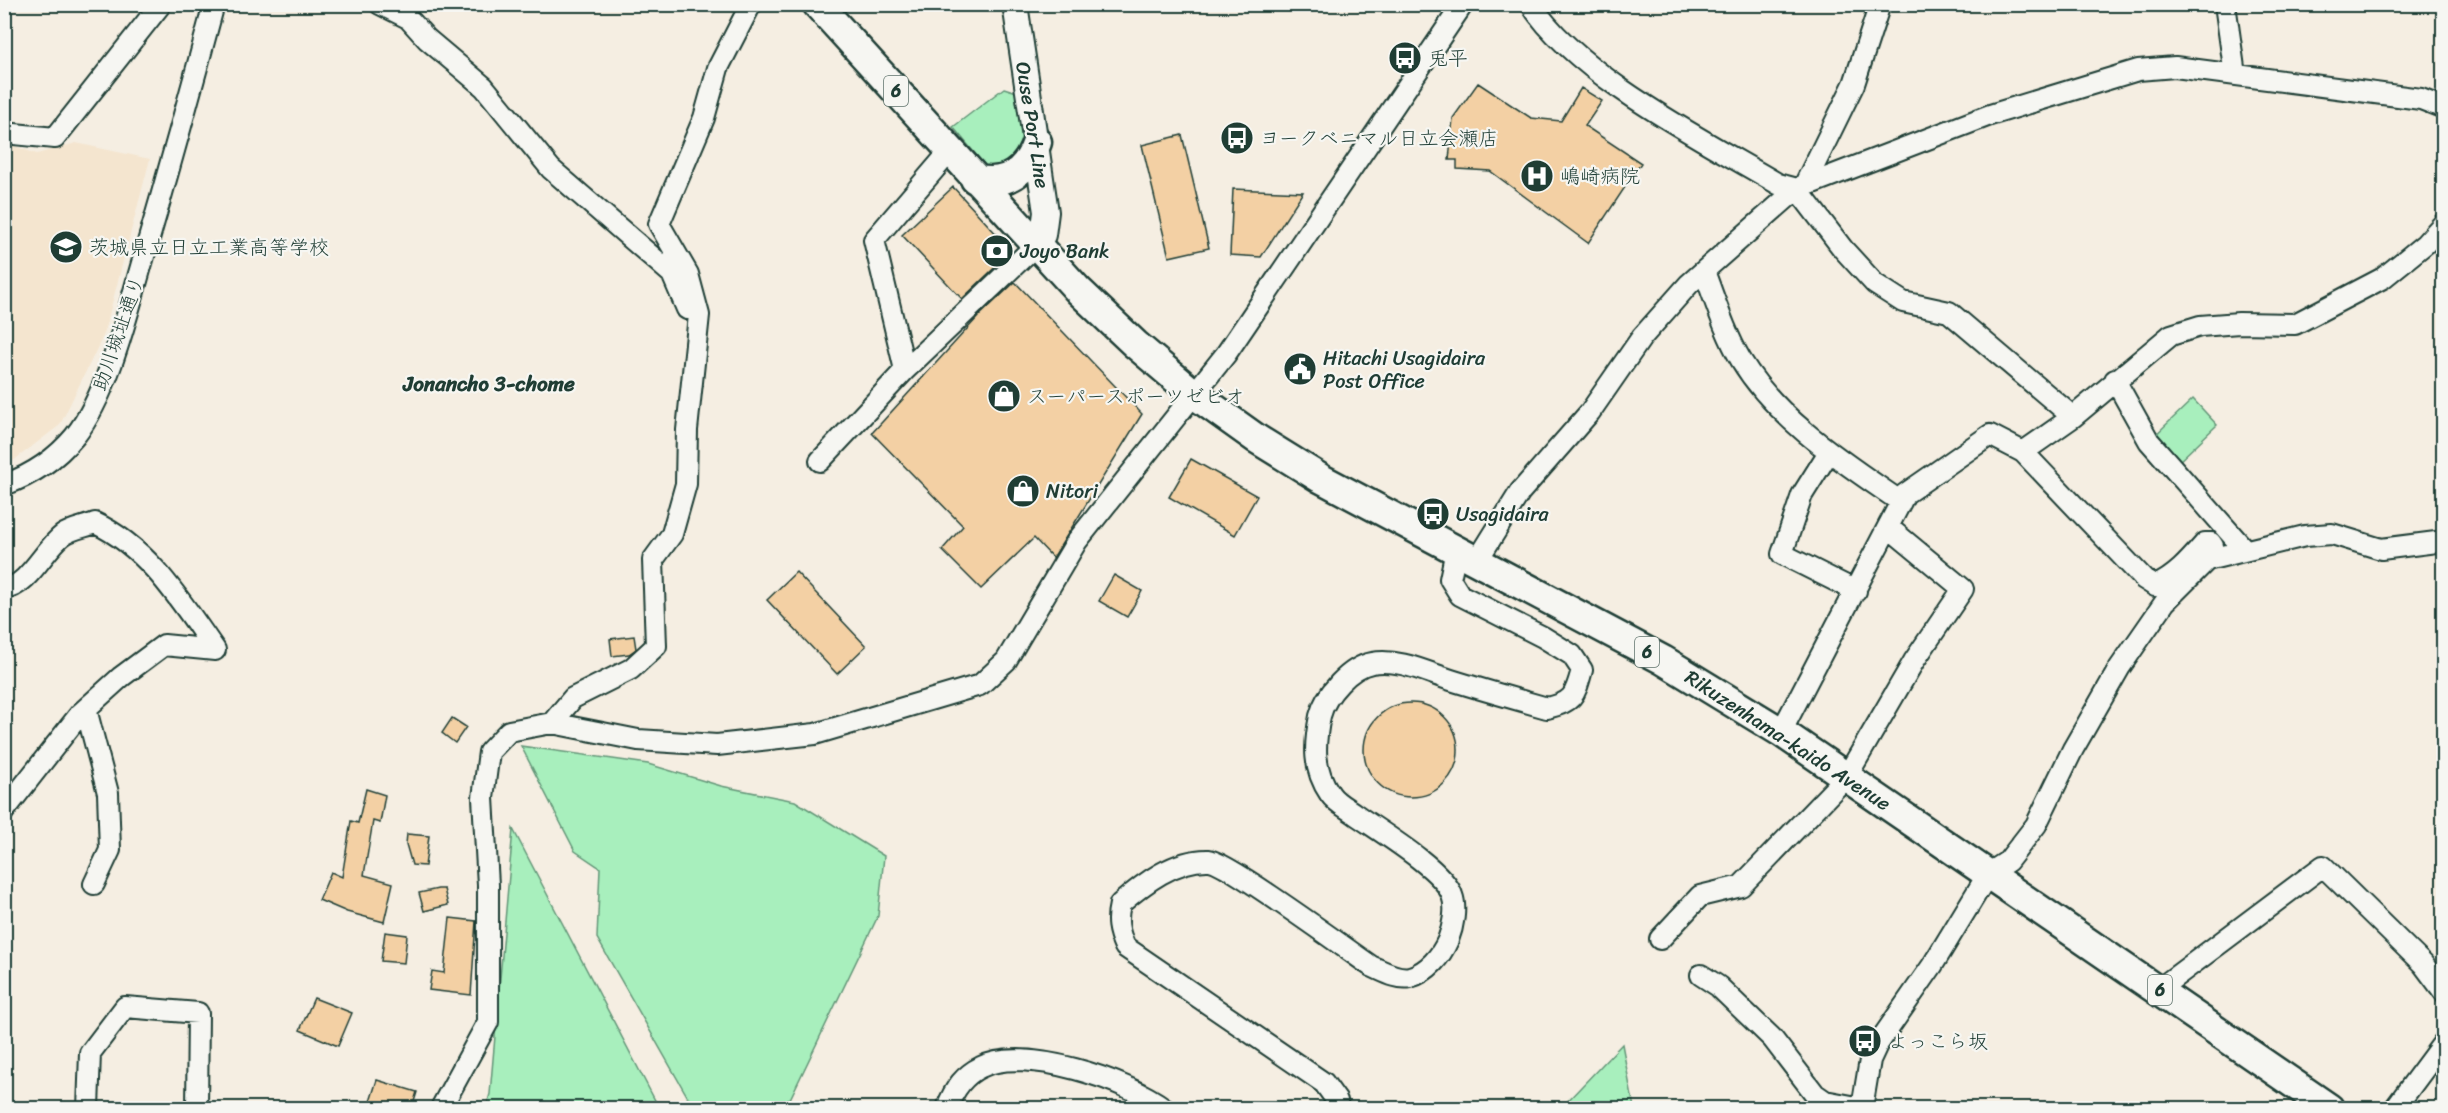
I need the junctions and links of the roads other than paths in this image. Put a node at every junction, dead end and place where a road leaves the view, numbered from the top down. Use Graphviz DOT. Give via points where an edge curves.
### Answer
graph roads {
  1 [pos="161,4"];
  2 [pos="214,4"];
  3 [pos="380,4"];
  4 [pos="751,4"];
  5 [pos="817,4"];
  6 [pos="1015,4"];
  7 [pos="1463,4"];
  8 [pos="1532,4"];
  9 [pos="1880,4"];
  10 [pos="2225,4"];
  11 [pos="2235,75"];
  12 [pos="2444,108"];
  13 [pos="4,133"];
  14 [pos="1036,142"];
  15 [pos="951,150"];
  16 [pos="975,179"];
  17 [pos="1800,188"];
  18 [pos="2444,223"];
  19 [pos="1037,244"];
  20 [pos="1704,271"];
  21 [pos="697,331"];
  22 [pos="904,370"];
  23 [pos="2115,380"];
  24 [pos="1194,394"];
  25 [pos="2073,417"];
  26 [pos="1829,452"];
  27 [pos="2023,452"];
  28 [pos="820,461"];
  29 [pos="4,485"];
  30 [pos="1901,502"];
  31 [pos="1888,527"];
  32 [pos="2444,541"];
  33 [pos="2245,550"];
  34 [pos="1467,556"];
  35 [pos="2207,560"];
  36 [pos="4,589"];
  37 [pos="1856,591"];
  38 [pos="86,709"];
  39 [pos="552,723"];
  40 [pos="1781,732"];
  41 [pos="1847,777"];
  42 [pos="4,811"];
  43 [pos="1988,874"];
  44 [pos="94,884"];
  45 [pos="1660,939"];
  46 [pos="1701,975"];
  47 [pos="2159,989"];
  48 [pos="2444,992"];
  49 [pos="2444,1042"];
  50 [pos="984,1065"];
  51 [pos="88,1108"];
  52 [pos="197,1108"];
  53 [pos="441,1108"];
  54 [pos="934,1108"];
  55 [pos="947,1108"];
  56 [pos="1164,1108"];
  57 [pos="1338,1108"];
  58 [pos="1862,1108"];
  59 [pos="2329,1108"];
  60 [pos="2395,1108"];
  1 -- 13 [label="street" via="55,138"];
  2 -- 29 [label="street, 助川城址通り" via="130,305 92,408 75,436 52,459"];
  3 -- 21 [label="street" via="408,18 484,87 551,169 672,274"];
  4 -- 21 [label="street" via="718,68 704,118 659,224 688,274 699,315"];
  5 -- 15 [label="highway, Rikuzenhama-kaido Avenue / 6"];
  6 -- 14 [label="main road, Ouse Port Line"];
  7 -- 24 [label="street" via="1226,354"];
  8 -- 17 [label="street" via="1580,59 1626,92 1778,184"];
  9 -- 17 [label="street" via="1854,84"];
  10 -- 11 [label="street"];
  11 -- 12 [label="street" via="2421,99"];
  11 -- 17 [label="street" via="2175,67 2138,70 1990,115"];
  14 -- 16 [label="highway" via="1024,168 1012,177 987,182"];
  14 -- 19 [label="main road, Ouse Port Line" via="1046,212 1043,235"];
  15 -- 16 [label="highway, Rikuzenhama-kaido Avenue / 6"];
  15 -- 22 [label="street" via="874,240"];
  16 -- 19 [label="highway, Rikuzenhama-kaido Avenue / 6"];
  17 -- 20 [label="street"];
  17 -- 25 [label="street" via="1843,249 1875,284 1903,302 1950,312"];
  18 -- 23 [label="street" via="2383,278 2295,324 2200,326 2171,335"];
  19 -- 22 [label="street"];
  19 -- 24 [label="highway, Rikuzenhama-kaido Avenue / 6" via="1134,344"];
  20 -- 26 [label="street" via="1740,358 1764,392"];
  20 -- 34 [label="street" via="1642,337 1590,412"];
  21 -- 39 [label="street" via="686,484 672,534 653,560 656,646 631,669 573,698"];
  22 -- 28 [label="street"];
  23 -- 25 [label="street"];
  23 -- 33 [label="street" via="2149,441"];
  24 -- 34 [label="highway, Rikuzenhama-kaido Avenue / 6" via="1320,478"];
  24 -- 39 [label="street" via="1077,541 1006,661 980,685 815,734 717,745 638,740"];
  25 -- 27 [label="street"];
  26 -- 30 [label="street"];
  26 -- 37 [label="street" via="1802,495 1782,554"];
  27 -- 30 [label="street" via="1990,435 1905,494"];
  27 -- 35 [label="street" via="2155,586 2182,568 2205,543 2211,543"];
  30 -- 31 [label="street"];
  31 -- 37 [label="street"];
  31 -- 41 [label="street" via="1963,589 1914,661"];
  32 -- 33 [label="street" via="2381,549 2332,534"];
  33 -- 35 [label="street"];
  34 -- 40 [label="highway, Rikuzenhama-kaido Avenue / 6" via="1663,660"];
  34 -- 57 [label="street" via="1450,579 1460,595 1572,655 1582,670 1575,695 1563,705 1547,708 1398,663 1371,663 1350,673 1335,689 1321,713 1315,754 1319,777 1333,798 1417,858 1452,895 1450,933 1443,951 1430,966 1409,977 1392,976 1371,966 1240,875 1212,860 1185,863 1160,874 1120,904 1118,932 1125,947 1324,1083"];
  35 -- 43 [label="street" via="2165,602 2120,667 2073,749 2036,825 2008,861"];
  36 -- 38 [label="street" via="12,588 27,575 65,533 95,523 118,534 170,585 215,650 164,645"];
  37 -- 40 [label="street"];
  38 -- 42 [label="street"];
  38 -- 44 [label="street" via="108,793 110,850"];
  39 -- 53 [label="street" via="509,731 489,752 483,798 488,885 488,1022"];
  40 -- 41 [label="highway, Rikuzenhama-kaido Avenue / 6"];
  41 -- 43 [label="highway, Rikuzenhama-kaido Avenue / 6"];
  41 -- 45 [label="street" via="1741,886 1700,896"];
  43 -- 47 [label="highway, Rikuzenhama-kaido Avenue / 6"];
  43 -- 58 [label="street" via="1932,966 1877,1045 1869,1060"];
  46 -- 58 [label="street" via="1718,986 1772,1038 1815,1094 1825,1101"];
  47 -- 48 [label="street" via="2323,866 2423,964"];
  47 -- 59 [label="highway, Rikuzenhama-kaido Avenue / 6"];
  49 -- 60 [label="street"];
  50 -- 54 [label="street" via="971,1066 953,1078"];
  50 -- 55 [label="street" via="969,1074"];
  50 -- 56 [label="street" via="1012,1061 1071,1067 1118,1083"];
  51 -- 52 [label="street" via="90,1053 125,1007 198,1012"];
}
